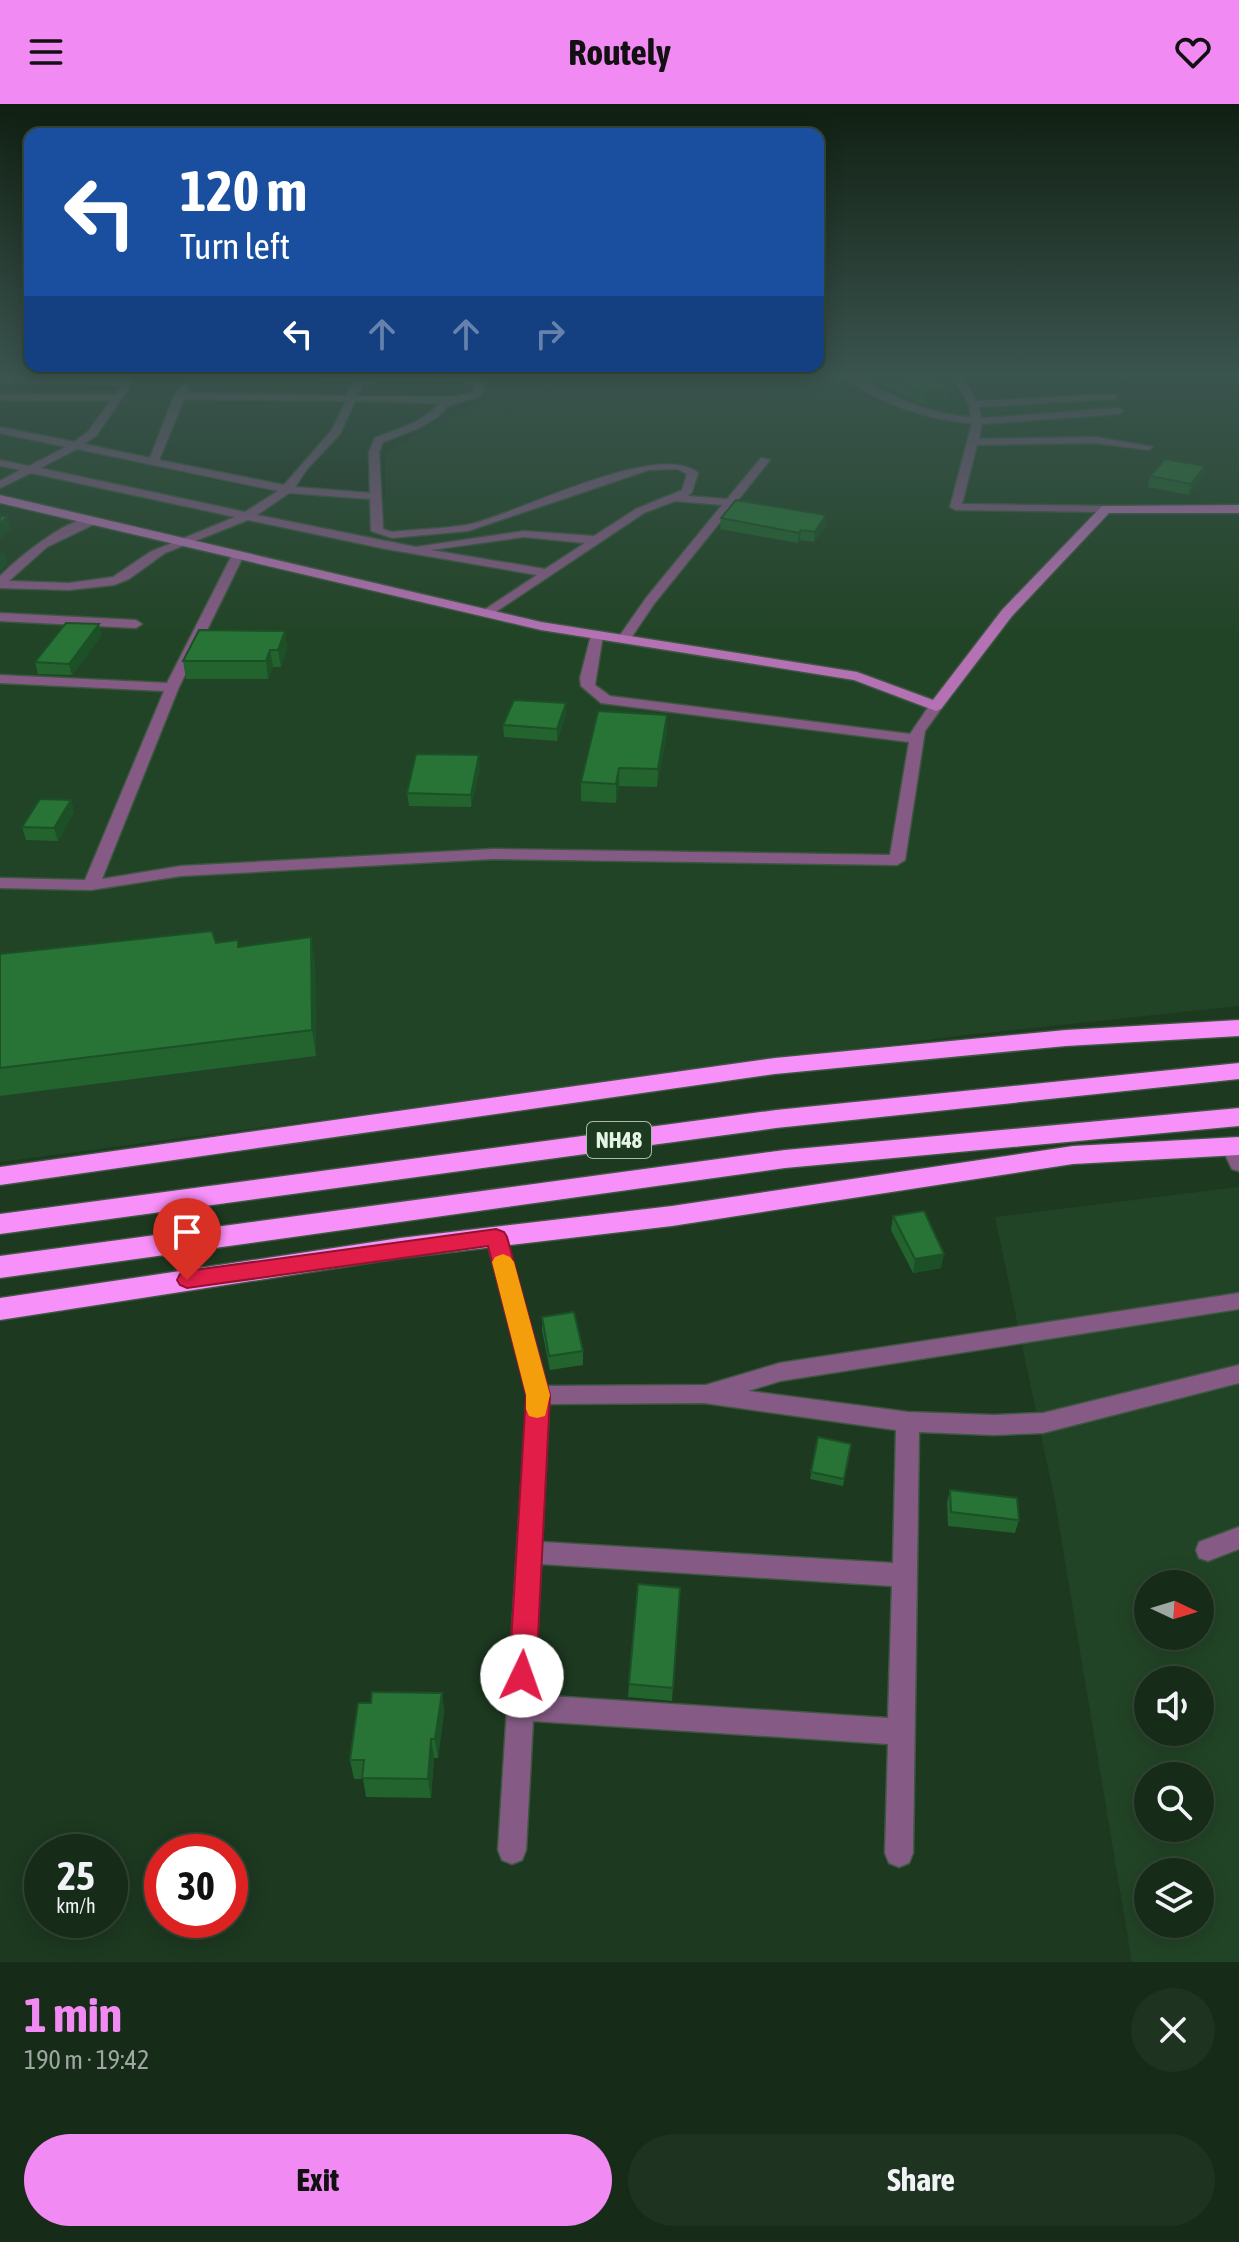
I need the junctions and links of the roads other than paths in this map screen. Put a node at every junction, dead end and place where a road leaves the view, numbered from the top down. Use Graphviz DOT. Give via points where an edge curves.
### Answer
graph roads {
  1 [pos="49,460"];
  2 [pos="142,460"];
  3 [pos="310,460"];
  4 [pos="374,460"];
  5 [pos="765,460"];
  6 [pos="969,460"];
  7 [pos="153,462"];
  8 [pos="0,463"];
  9 [pos="31,469"];
  10 [pos="0,485"];
  11 [pos="284,489"];
  12 [pos="374,496"];
  13 [pos="676,498"];
  14 [pos="0,499"];
  15 [pos="731,502"];
  16 [pos="744,505"];
  17 [pos="1106,509"];
  18 [pos="1239,509"];
  19 [pos="245,516"];
  20 [pos="95,521"];
  21 [pos="596,540"];
  22 [pos="188,543"];
  23 [pos="406,550"];
  24 [pos="238,555"];
  25 [pos="547,573"];
  26 [pos="0,583"];
  27 [pos="488,613"];
  28 [pos="0,617"];
  29 [pos="136,624"];
  30 [pos="597,635"];
  31 [pos="624,638"];
  32 [pos="0,679"];
  33 [pos="172,687"];
  34 [pos="936,706"];
  35 [pos="916,739"];
  36 [pos="0,883"];
  37 [pos="91,885"];
  38 [pos="1239,1028"];
  39 [pos="1239,1071"];
  40 [pos="1239,1117"];
  41 [pos="1236,1152"];
  42 [pos="0,1176"];
  43 [pos="0,1224"];
  44 [pos="496,1237"];
  45 [pos="0,1267"];
  46 [pos="1239,1301"];
  47 [pos="0,1309"];
  48 [pos="1239,1374"];
  49 [pos="704,1394"];
  50 [pos="538,1395"];
  51 [pos="908,1422"];
  52 [pos="1239,1538"];
  53 [pos="1208,1550"];
  54 [pos="529,1552"];
  55 [pos="904,1575"];
  56 [pos="520,1707"];
  57 [pos="901,1732"];
  58 [pos="512,1850"];
  59 [pos="899,1853"];
  1 -- 9 [label="street"];
  2 -- 7 [label="street"];
  3 -- 11 [label="street"];
  4 -- 12 [label="street"];
  5 -- 15 [label="street"];
  6 -- 17 [label="street" via="956,507"];
  7 -- 11 [label="street"];
  8 -- 9 [label="street"];
  9 -- 10 [label="street"];
  9 -- 19 [label="street"];
  11 -- 12 [label="street"];
  11 -- 19 [label="street"];
  12 -- 13 [label="street" via="377,531 392,535 468,528 648,467 679,466 693,473 687,492"];
  13 -- 15 [label="street"];
  13 -- 21 [label="street" via="640,511"];
  14 -- 20 [label="street"];
  15 -- 16 [label="street"];
  15 -- 31 [label="street"];
  17 -- 18 [label="street"];
  17 -- 34 [label="street" via="1007,613"];
  19 -- 22 [label="street"];
  19 -- 23 [label="street"];
  20 -- 22 [label="street"];
  20 -- 26 [label="street" via="39,544"];
  21 -- 23 [label="street" via="524,534"];
  21 -- 25 [label="street"];
  22 -- 24 [label="street"];
  22 -- 26 [label="street" via="153,555 127,577 112,582"];
  23 -- 25 [label="street"];
  24 -- 27 [label="street"];
  24 -- 33 [label="street"];
  25 -- 27 [label="street"];
  27 -- 30 [label="street"];
  28 -- 29 [label="street"];
  30 -- 31 [label="street"];
  30 -- 35 [label="street" via="588,686 606,700"];
  31 -- 34 [label="street" via="846,673"];
  32 -- 33 [label="street"];
  33 -- 37 [label="street"];
  34 -- 35 [label="street"];
  35 -- 37 [label="street" via="897,860 493,854 181,871"];
  36 -- 37 [label="street"];
  38 -- 42 [label="highway" via="1066,1038 775,1066"];
  39 -- 43 [label="highway, NH48" via="776,1119"];
  40 -- 45 [label="highway, NH48" via="785,1159"];
  41 -- 44 [label="highway" via="1073,1155 688,1214"];
  44 -- 47 [label="highway"];
  44 -- 50 [label="street"];
  46 -- 49 [label="street" via="780,1372"];
  48 -- 51 [label="street" via="1043,1423"];
  49 -- 50 [label="street"];
  49 -- 51 [label="street"];
  50 -- 54 [label="street"];
  51 -- 55 [label="street"];
  52 -- 53 [label="street"];
  54 -- 55 [label="street"];
  54 -- 56 [label="street"];
  55 -- 57 [label="street"];
  56 -- 57 [label="street"];
  56 -- 58 [label="street"];
  57 -- 59 [label="street"];
}
